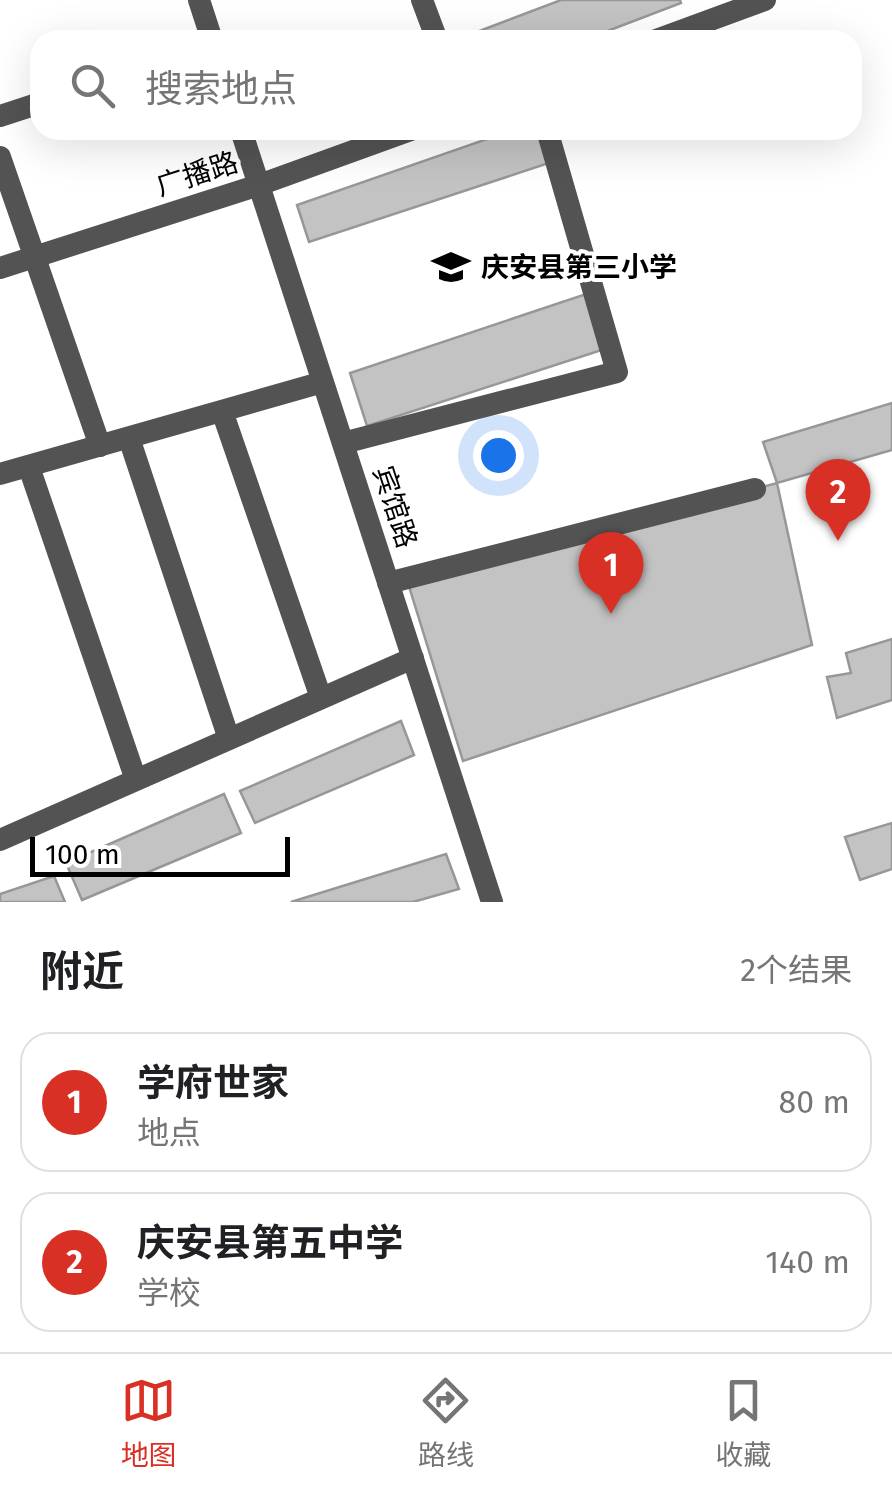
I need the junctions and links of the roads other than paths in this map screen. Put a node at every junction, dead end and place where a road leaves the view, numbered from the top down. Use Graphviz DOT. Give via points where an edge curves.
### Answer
graph roads {
  1 [pos="199,0"];
  2 [pos="422,0"];
  3 [pos="765,0"];
  4 [pos="209,30"];
  5 [pos="432,30"];
  6 [pos="683,30"];
  7 [pos="30,106"];
  8 [pos="0,116"];
  9 [pos="245,140"];
  10 [pos="384,140"];
  11 [pos="550,140"];
  12 [pos="0,157"];
  13 [pos="260,186"];
  14 [pos="34,257"];
  15 [pos="0,268"];
  16 [pos="323,382"];
  17 [pos="222,411"];
  18 [pos="129,438"];
  19 [pos="343,442"];
  20 [pos="100,446"];
  21 [pos="29,466"];
  22 [pos="0,474"];
  23 [pos="755,489"];
  24 [pos="388,583"];
  25 [pos="413,658"];
  26 [pos="321,698"];
  27 [pos="229,739"];
  28 [pos="136,780"];
  29 [pos="0,840"];
  30 [pos="489,901"];
  1 -- 4 [label="street"];
  2 -- 5 [label="street"];
  3 -- 6 [label="street"];
  7 -- 8 [label="street"];
  9 -- 13 [label="street, 宾馆路"];
  10 -- 13 [label="street, 广播路"];
  11 -- 19 [label="street" via="617,372"];
  12 -- 14 [label="street"];
  13 -- 14 [label="street, 广播路"];
  13 -- 16 [label="street, 宾馆路"];
  14 -- 15 [label="street, 广播路"];
  14 -- 20 [label="street"];
  16 -- 17 [label="street"];
  16 -- 19 [label="street, 宾馆路"];
  17 -- 18 [label="street"];
  17 -- 26 [label="street"];
  18 -- 20 [label="street"];
  18 -- 27 [label="street"];
  19 -- 24 [label="street, 宾馆路"];
  20 -- 21 [label="street"];
  21 -- 22 [label="street"];
  21 -- 28 [label="street"];
  23 -- 24 [label="street"];
  24 -- 25 [label="street, 宾馆路"];
  25 -- 26 [label="street"];
  25 -- 30 [label="street, 宾馆路"];
  26 -- 27 [label="street"];
  27 -- 28 [label="street"];
  28 -- 29 [label="street"];
}
